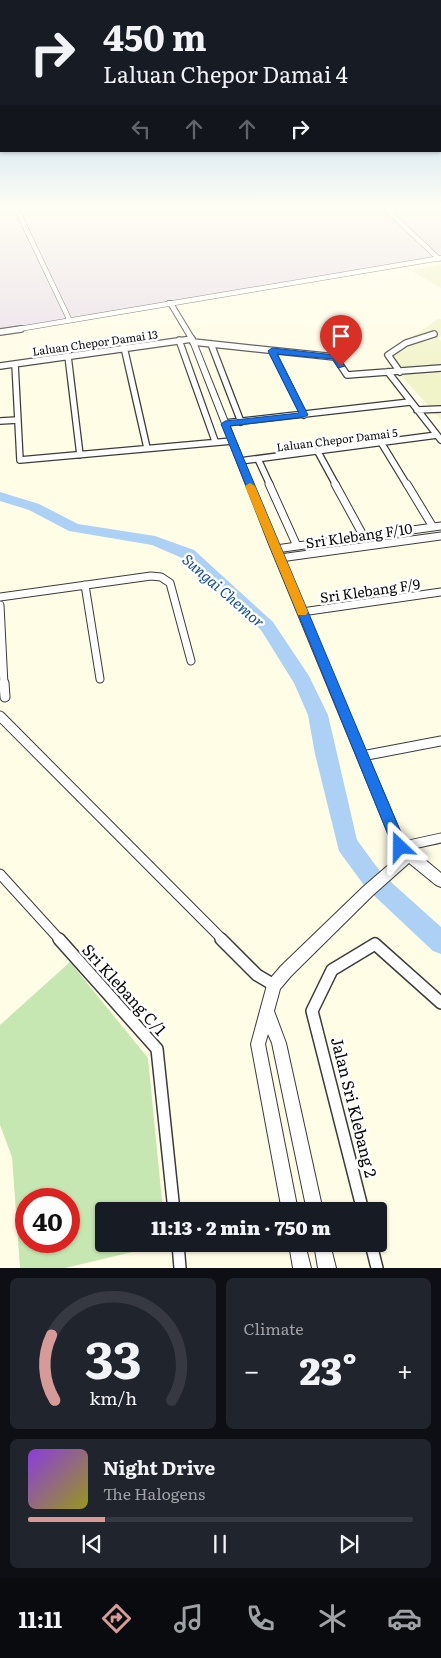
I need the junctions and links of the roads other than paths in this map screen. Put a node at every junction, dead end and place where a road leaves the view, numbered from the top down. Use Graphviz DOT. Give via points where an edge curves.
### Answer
graph roads {
  1 [pos="44,267"];
  2 [pos="384,267"];
  3 [pos="170,302"];
  4 [pos="68,319"];
  5 [pos="0,332"];
  6 [pos="434,334"];
  7 [pos="179,340"];
  8 [pos="193,341"];
  9 [pos="211,344"];
  10 [pos="124,347"];
  11 [pos="272,351"];
  12 [pos="68,356"];
  13 [pos="15,364"];
  14 [pos="0,366"];
  15 [pos="441,368"];
  16 [pos="388,372"];
  17 [pos="400,372"];
  18 [pos="410,402"];
  19 [pos="441,409"];
  20 [pos="417,410"];
  21 [pos="304,415"];
  22 [pos="18,420"];
  23 [pos="0,421"];
  24 [pos="241,422"];
  25 [pos="225,424"];
  26 [pos="439,438"];
  27 [pos="215,441"];
  28 [pos="232,441"];
  29 [pos="382,444"];
  30 [pos="147,448"];
  31 [pos="318,452"];
  32 [pos="80,455"];
  33 [pos="258,459"];
  34 [pos="240,461"];
  35 [pos="441,526"];
  36 [pos="433,527"];
  37 [pos="364,536"];
  38 [pos="441,536"];
  39 [pos="297,546"];
  40 [pos="278,554"];
  41 [pos="85,585"];
  42 [pos="441,592"];
  43 [pos="0,597"];
  44 [pos="0,605"];
  45 [pos="302,612"];
  46 [pos="191,662"];
  47 [pos="100,679"];
  48 [pos="5,697"];
  49 [pos="0,716"];
  50 [pos="441,741"];
  51 [pos="362,756"];
  52 [pos="441,838"];
  53 [pos="405,851"];
  54 [pos="0,874"];
  55 [pos="441,881"];
  56 [pos="274,985"];
  57 [pos="441,1004"];
  58 [pos="268,1014"];
  59 [pos="173,1202"];
  60 [pos="288,1202"];
  61 [pos="313,1202"];
  62 [pos="361,1202"];
  63 [pos="178,1252"];
  64 [pos="299,1252"];
  65 [pos="324,1252"];
  66 [pos="373,1252"];
  67 [pos="179,1268"];
  68 [pos="302,1268"];
  69 [pos="327,1268"];
  70 [pos="377,1268"];
  1 -- 4 [label="street"];
  2 -- 3 [label="street"];
  3 -- 4 [label="street"];
  3 -- 8 [label="street"];
  4 -- 5 [label="street"];
  6 -- 17 [label="street" via="406,343 388,355"];
  7 -- 8 [label="street, Laluan Chepor Damai 13"];
  7 -- 10 [label="street, Laluan Chepor Damai 13"];
  7 -- 27 [label="street"];
  8 -- 9 [label="street, Laluan Chepor Damai 13"];
  8 -- 25 [label="street"];
  9 -- 11 [label="street, Laluan Chepor Damai 13"];
  9 -- 24 [label="street"];
  10 -- 12 [label="street, Laluan Chepor Damai 13"];
  10 -- 30 [label="street"];
  11 -- 16 [label="street, Laluan Chepor Damai 13" via="335,357 347,376"];
  11 -- 21 [label="street"];
  12 -- 13 [label="street, Laluan Chepor Damai 13"];
  12 -- 32 [label="street"];
  13 -- 14 [label="street, Laluan Chepor Damai 13"];
  13 -- 22 [label="street"];
  15 -- 17 [label="street"];
  16 -- 17 [label="street"];
  16 -- 18 [label="street"];
  18 -- 20 [label="street"];
  18 -- 21 [label="street"];
  19 -- 20 [label="street"];
  20 -- 26 [label="street"];
  21 -- 24 [label="street"];
  22 -- 23 [label="street"];
  22 -- 32 [label="street" via="20,460"];
  24 -- 25 [label="street"];
  25 -- 28 [label="street"];
  26 -- 29 [label="street, Laluan Chepor Damai 5"];
  27 -- 28 [label="street"];
  27 -- 30 [label="street"];
  28 -- 34 [label="street"];
  29 -- 31 [label="street, Laluan Chepor Damai 5"];
  29 -- 36 [label="street"];
  30 -- 32 [label="street"];
  31 -- 33 [label="street, Laluan Chepor Damai 5"];
  31 -- 37 [label="street"];
  33 -- 34 [label="street, Laluan Chepor Damai 5"];
  33 -- 39 [label="street"];
  34 -- 40 [label="street"];
  35 -- 36 [label="street"];
  36 -- 37 [label="street"];
  37 -- 39 [label="street"];
  38 -- 40 [label="street, Sri Klebang F/10"];
  39 -- 40 [label="street"];
  40 -- 45 [label="street"];
  41 -- 43 [label="street"];
  41 -- 46 [label="street" via="151,576 161,577 170,583"];
  41 -- 47 [label="street"];
  42 -- 45 [label="street, Sri Klebang F/9"];
  44 -- 48 [label="street"];
  45 -- 51 [label="street"];
  49 -- 56 [label="street" via="257,975"];
  50 -- 51 [label="street"];
  51 -- 53 [label="street"];
  52 -- 53 [label="street"];
  53 -- 55 [label="street"];
  53 -- 56 [label="street" via="392,869"];
  54 -- 59 [label="street, Sri Klebang C/1" via="157,1049"];
  56 -- 58 [label="street"];
  57 -- 62 [label="street, Jalan Sri Klebang 2" via="375,944 332,970 312,1012"];
  58 -- 60 [label="street" via="258,1044"];
  58 -- 61 [label="street" via="279,1043"];
  63 -- 67 [label="street"];
  64 -- 68 [label="street"];
  65 -- 69 [label="street"];
  66 -- 70 [label="street"];
}
